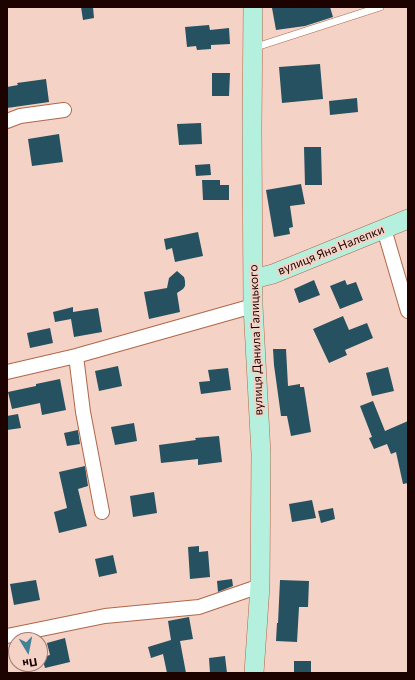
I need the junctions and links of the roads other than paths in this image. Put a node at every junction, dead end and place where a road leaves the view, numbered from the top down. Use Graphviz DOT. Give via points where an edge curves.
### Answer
graph roads {
  1 [pos="253,7"];
  2 [pos="380,7"];
  3 [pos="253,48"];
  4 [pos="64,110"];
  5 [pos="7,121"];
  6 [pos="408,218"];
  7 [pos="384,229"];
  8 [pos="253,279"];
  9 [pos="253,306"];
  10 [pos="408,311"];
  11 [pos="76,356"];
  12 [pos="7,372"];
  13 [pos="102,512"];
  14 [pos="260,586"];
  15 [pos="7,636"];
  16 [pos="254,673"];
  1 -- 3 [label="street, вулиця Данила Галицького"];
  2 -- 3 [label="lane"];
  3 -- 8 [label="street, вулиця Данила Галицького"];
  4 -- 5 [label="street" via="20,116"];
  6 -- 7 [label="street, вулиця Яна Налепки"];
  7 -- 8 [label="street, вулиця Яна Налепки" via="279,272"];
  7 -- 10 [label="street"];
  8 -- 9 [label="street, вулиця Данила Галицького"];
  9 -- 11 [label="street"];
  9 -- 14 [label="street, вулиця Данила Галицького" via="261,454"];
  11 -- 12 [label="street"];
  11 -- 13 [label="street" via="83,412"];
  14 -- 15 [label="street" via="198,607 105,616"];
  14 -- 16 [label="street, вулиця Данила Галицького"];
}
